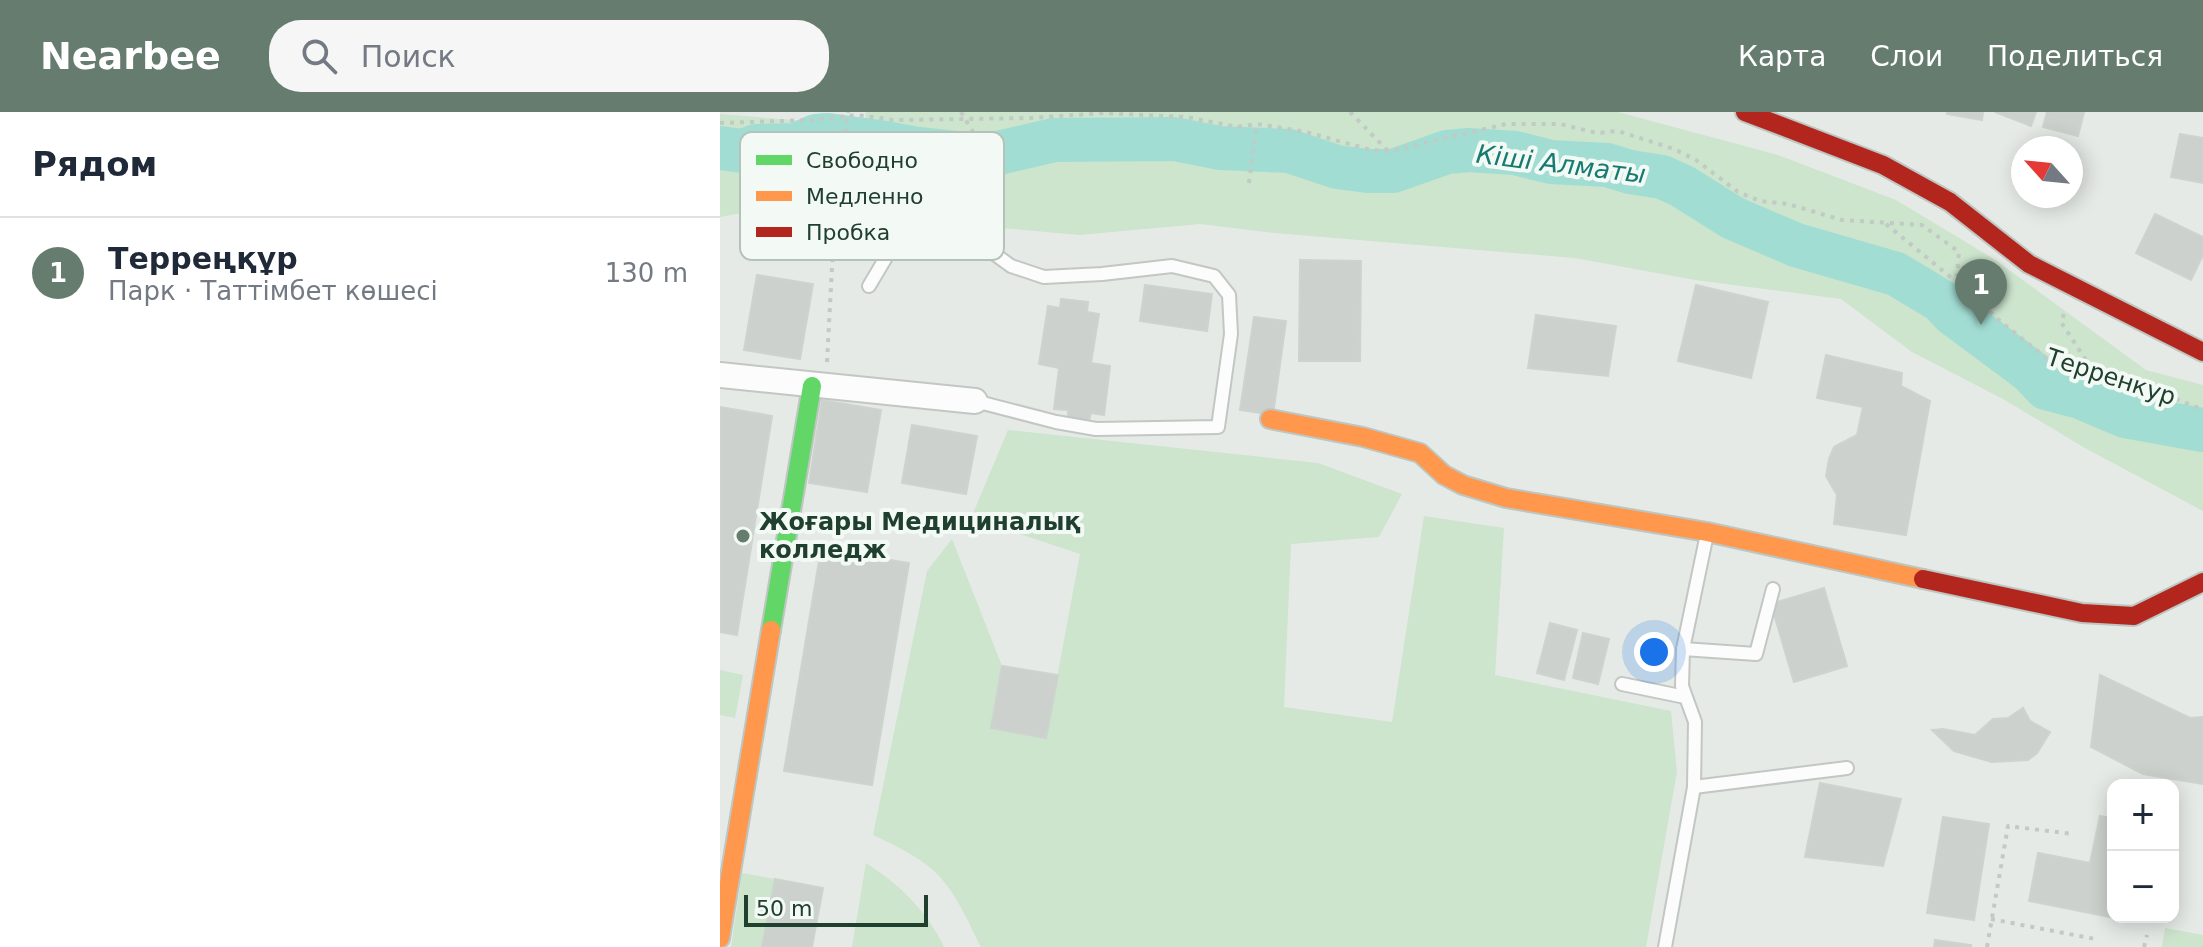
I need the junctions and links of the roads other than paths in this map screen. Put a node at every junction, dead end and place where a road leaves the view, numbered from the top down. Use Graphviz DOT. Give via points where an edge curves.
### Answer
graph roads {
  1 [pos="1745,112"];
  2 [pos="884,260"];
  3 [pos="1003,260"];
  4 [pos="869,286"];
  5 [pos="2203,352"];
  6 [pos="720,375"];
  7 [pos="812,386"];
  8 [pos="975,401"];
  9 [pos="1270,419"];
  10 [pos="1707,532"];
  11 [pos="2203,582"];
  12 [pos="1773,589"];
  13 [pos="1683,649"];
  14 [pos="1622,684"];
  15 [pos="1685,697"];
  16 [pos="1847,768"];
  17 [pos="1694,787"];
  18 [pos="720,938"];
  19 [pos="1665,947"];
  1 -- 5 [label="street" via="1883,165 1950,202 2029,264"];
  2 -- 4 [label="lane"];
  3 -- 8 [label="lane" via="1044,277 1172,266 1214,276 1229,295 1231,334 1218,427 1096,429"];
  6 -- 7 [label="street"];
  7 -- 8 [label="street"];
  7 -- 18 [label="street"];
  9 -- 10 [label="street" via="1420,453 1463,485 1506,498"];
  10 -- 11 [label="street" via="2082,613 2134,616"];
  10 -- 13 [label="lane"];
  12 -- 13 [label="lane" via="1756,654"];
  13 -- 15 [label="lane"];
  14 -- 15 [label="lane"];
  15 -- 17 [label="lane" via="1695,722"];
  16 -- 17 [label="lane"];
  17 -- 19 [label="lane"];
}
